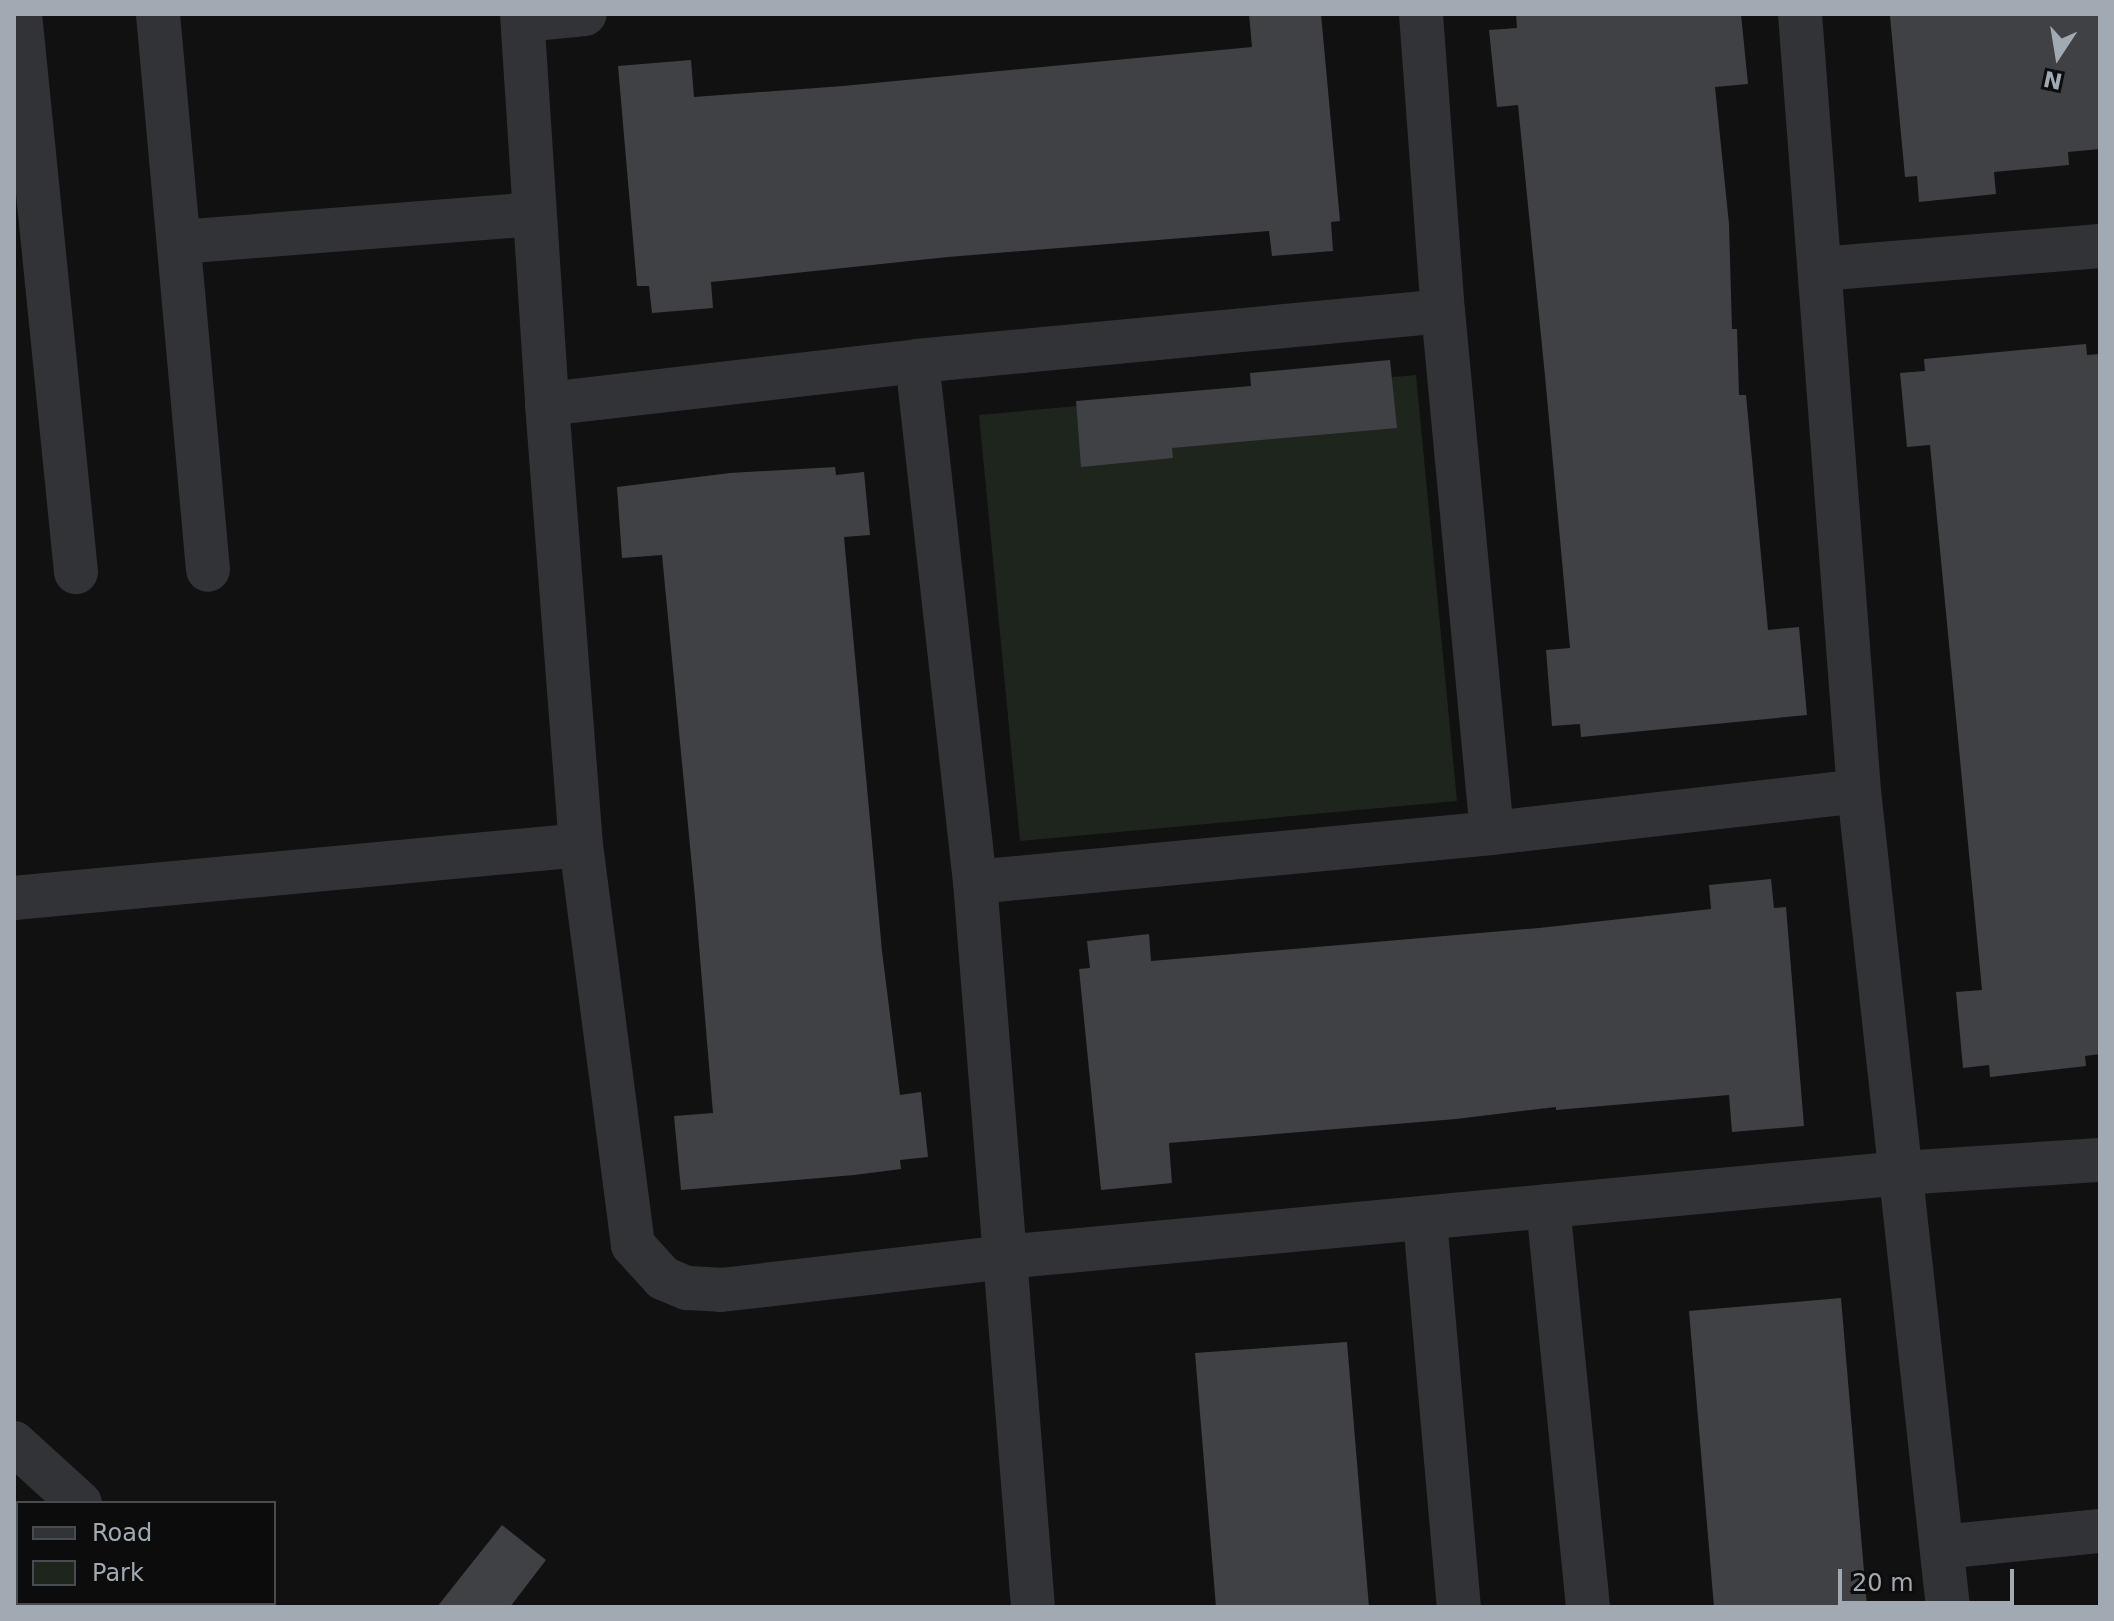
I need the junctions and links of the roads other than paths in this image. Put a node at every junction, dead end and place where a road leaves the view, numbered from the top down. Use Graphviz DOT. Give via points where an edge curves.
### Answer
graph roads {
  1 [pos="20,14"];
  2 [pos="158,14"];
  3 [pos="585,14"];
  4 [pos="1421,14"];
  5 [pos="1800,14"];
  6 [pos="522,17"];
  7 [pos="533,214"];
  8 [pos="180,242"];
  9 [pos="2100,246"];
  10 [pos="28,259"];
  11 [pos="1820,269"];
  12 [pos="1443,311"];
  13 [pos="917,361"];
  14 [pos="547,404"];
  15 [pos="208,570"];
  16 [pos="76,572"];
  17 [pos="1859,791"];
  18 [pos="1492,833"];
  19 [pos="581,845"];
  20 [pos="975,882"];
  21 [pos="14,898"];
  22 [pos="2100,1160"];
  23 [pos="1902,1173"];
  24 [pos="1548,1206"];
  25 [pos="1425,1220"];
  26 [pos="1005,1257"];
  27 [pos="14,1443"];
  28 [pos="78,1501"];
  29 [pos="2100,1531"];
  30 [pos="1942,1547"];
  31 [pos="1033,1607"];
  32 [pos="1459,1607"];
  33 [pos="1588,1607"];
  34 [pos="1948,1607"];
  1 -- 10 [label="street"];
  2 -- 8 [label="street"];
  3 -- 6 [label="street"];
  4 -- 12 [label="street"];
  5 -- 11 [label="street"];
  6 -- 7 [label="street"];
  7 -- 8 [label="street"];
  7 -- 14 [label="street"];
  8 -- 15 [label="street"];
  9 -- 11 [label="street"];
  10 -- 16 [label="street"];
  11 -- 17 [label="street"];
  12 -- 13 [label="street"];
  12 -- 18 [label="street"];
  13 -- 14 [label="street"];
  13 -- 20 [label="street"];
  14 -- 19 [label="street"];
  17 -- 18 [label="street"];
  17 -- 23 [label="street"];
  18 -- 20 [label="street"];
  19 -- 21 [label="street"];
  19 -- 26 [label="street" via="633,1245 663,1278 687,1288 721,1290"];
  20 -- 26 [label="street"];
  22 -- 23 [label="street"];
  23 -- 24 [label="street"];
  23 -- 30 [label="street"];
  24 -- 25 [label="street"];
  24 -- 33 [label="street"];
  25 -- 26 [label="street"];
  25 -- 32 [label="street"];
  26 -- 31 [label="street"];
  27 -- 28 [label="street"];
  29 -- 30 [label="street"];
  30 -- 34 [label="street"];
}
